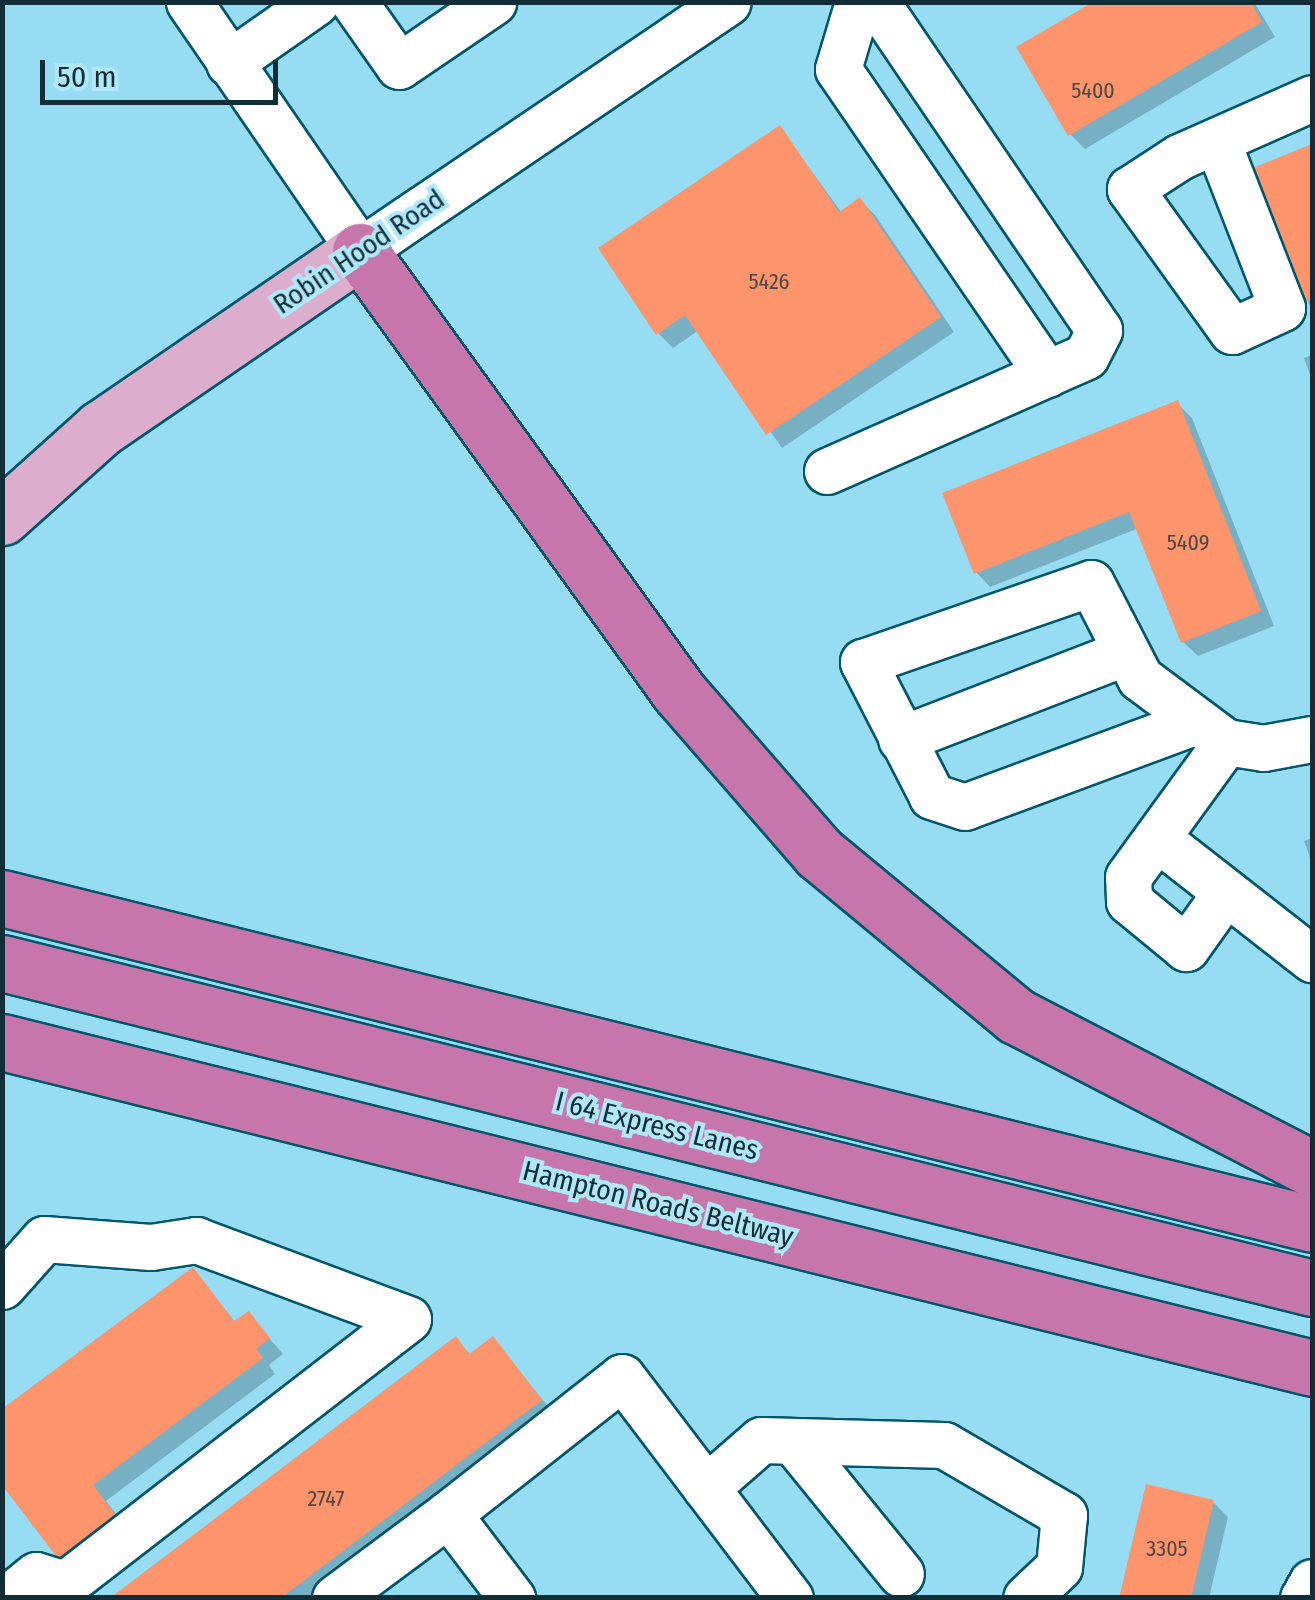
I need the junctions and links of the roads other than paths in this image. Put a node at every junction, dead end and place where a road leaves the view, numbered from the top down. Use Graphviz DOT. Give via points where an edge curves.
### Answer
graph roads {
  1 [pos="188,2"];
  2 [pos="316,2"];
  3 [pos="354,2"];
  4 [pos="493,2"];
  5 [pos="728,2"];
  6 [pos="858,2"];
  7 [pos="876,2"];
  8 [pos="229,63"];
  9 [pos="1312,98"];
  10 [pos="1217,141"];
  11 [pos="360,252"];
  12 [pos="1047,374"];
  13 [pos="827,472"];
  14 [pos="2,516"];
  15 [pos="1126,652"];
  16 [pos="1212,732"];
  17 [pos="901,739"];
  18 [pos="1312,739"];
  19 [pos="1156,838"];
  20 [pos="1226,892"];
  21 [pos="2,898"];
  22 [pos="1312,959"];
  23 [pos="2,963"];
  24 [pos="2,1042"];
  25 [pos="1312,1169"];
  26 [pos="1312,1224"];
  27 [pos="2,1286"];
  28 [pos="1312,1288"];
  29 [pos="1312,1368"];
  30 [pos="793,1441"];
  31 [pos="706,1488"];
  32 [pos="448,1514"];
  33 [pos="1312,1582"];
  34 [pos="899,1590"];
  35 [pos="8,1598"];
  36 [pos="335,1598"];
  37 [pos="512,1598"];
  38 [pos="790,1598"];
  39 [pos="1026,1598"];
  40 [pos="1303,1598"];
  1 -- 8 [label="street"];
  2 -- 8 [label="street"];
  3 -- 4 [label="street" via="398,66"];
  5 -- 11 [label="street, Robin Hood Road"];
  6 -- 12 [label="street" via="838,69"];
  7 -- 12 [label="street" via="1098,330 1086,356"];
  8 -- 11 [label="street"];
  9 -- 10 [label="street"];
  11 -- 14 [label="main road, Robin Hood Road" via="100,428"];
  11 -- 25 [label="highway" via="678,692 819,853 1016,1016"];
  12 -- 13 [label="street"];
  15 -- 16 [label="street" via="1140,678"];
  15 -- 17 [label="street"];
  15 -- 17 [label="street" via="1090,583 864,662"];
  16 -- 17 [label="street" via="965,807 932,796"];
  16 -- 18 [label="street" via="1263,748"];
  16 -- 19 [label="street"];
  19 -- 20 [label="street"];
  19 -- 20 [label="street" via="1128,877 1129,900 1186,948"];
  20 -- 22 [label="street"];
  21 -- 26 [label="highway"];
  23 -- 28 [label="highway, I 64 Express Lanes"];
  24 -- 29 [label="highway, Hampton Roads Beltway"];
  27 -- 35 [label="street" via="44,1239 150,1247 196,1240 408,1319 65,1584 36,1575"];
  30 -- 31 [label="street" via="762,1440"];
  30 -- 34 [label="street"];
  30 -- 39 [label="street" via="944,1446 1064,1515 1059,1567"];
  31 -- 32 [label="street" via="622,1377"];
  31 -- 38 [label="street"];
  32 -- 36 [label="street"];
  32 -- 37 [label="street"];
  33 -- 40 [label="street"];
}
